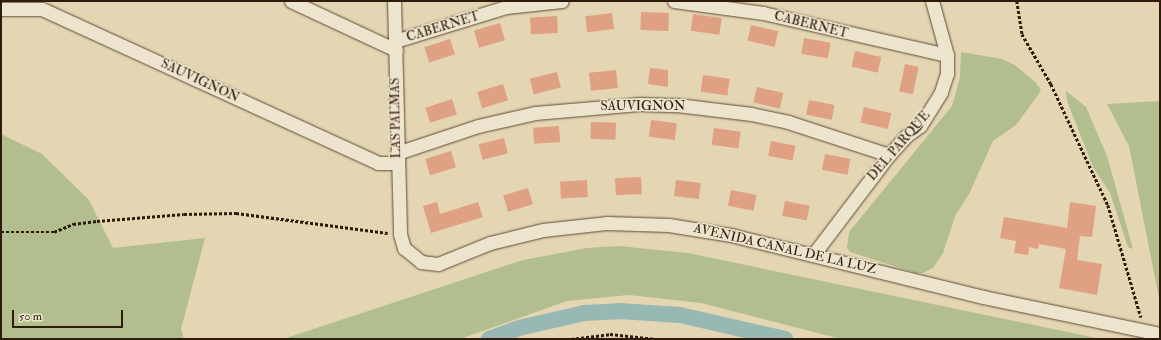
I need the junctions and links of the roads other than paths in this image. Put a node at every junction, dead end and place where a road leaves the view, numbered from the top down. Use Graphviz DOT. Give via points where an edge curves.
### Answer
graph roads {
  1 [pos="291,1"];
  2 [pos="394,1"];
  3 [pos="562,1"];
  4 [pos="674,1"];
  5 [pos="932,1"];
  6 [pos="1,9"];
  7 [pos="395,46"];
  8 [pos="947,55"];
  9 [pos="889,155"];
  10 [pos="397,158"];
  11 [pos="400,234"];
  12 [pos="813,255"];
  13 [pos="1160,334"];
  1 -- 7 [label="street, CABERNET"];
  2 -- 7 [label="street, LAS PALMAS"];
  3 -- 7 [label="street, CABERNET" via="506,7"];
  4 -- 8 [label="street, CABERNET" via="763,13"];
  5 -- 8 [label="street, DEL PARQUE"];
  6 -- 10 [label="street, SAUVIGNON" via="42,8 378,163"];
  7 -- 10 [label="street, LAS PALMAS"];
  8 -- 9 [label="street, DEL PARQUE" via="947,73 934,107 920,126 906,136"];
  9 -- 10 [label="street, SAUVIGNON" via="788,122 751,114 677,105 639,104 535,113 478,126"];
  9 -- 12 [label="street, DEL PARQUE"];
  10 -- 11 [label="street, LAS PALMAS"];
  11 -- 12 [label="street, AVENIDA CANAL DE LA LUZ" via="404,248 411,256 428,264 438,264 464,252 516,236 606,223 661,224 700,229"];
  12 -- 13 [label="street, AVENIDA CANAL DE LA LUZ" via="983,297 1145,333"];
}
